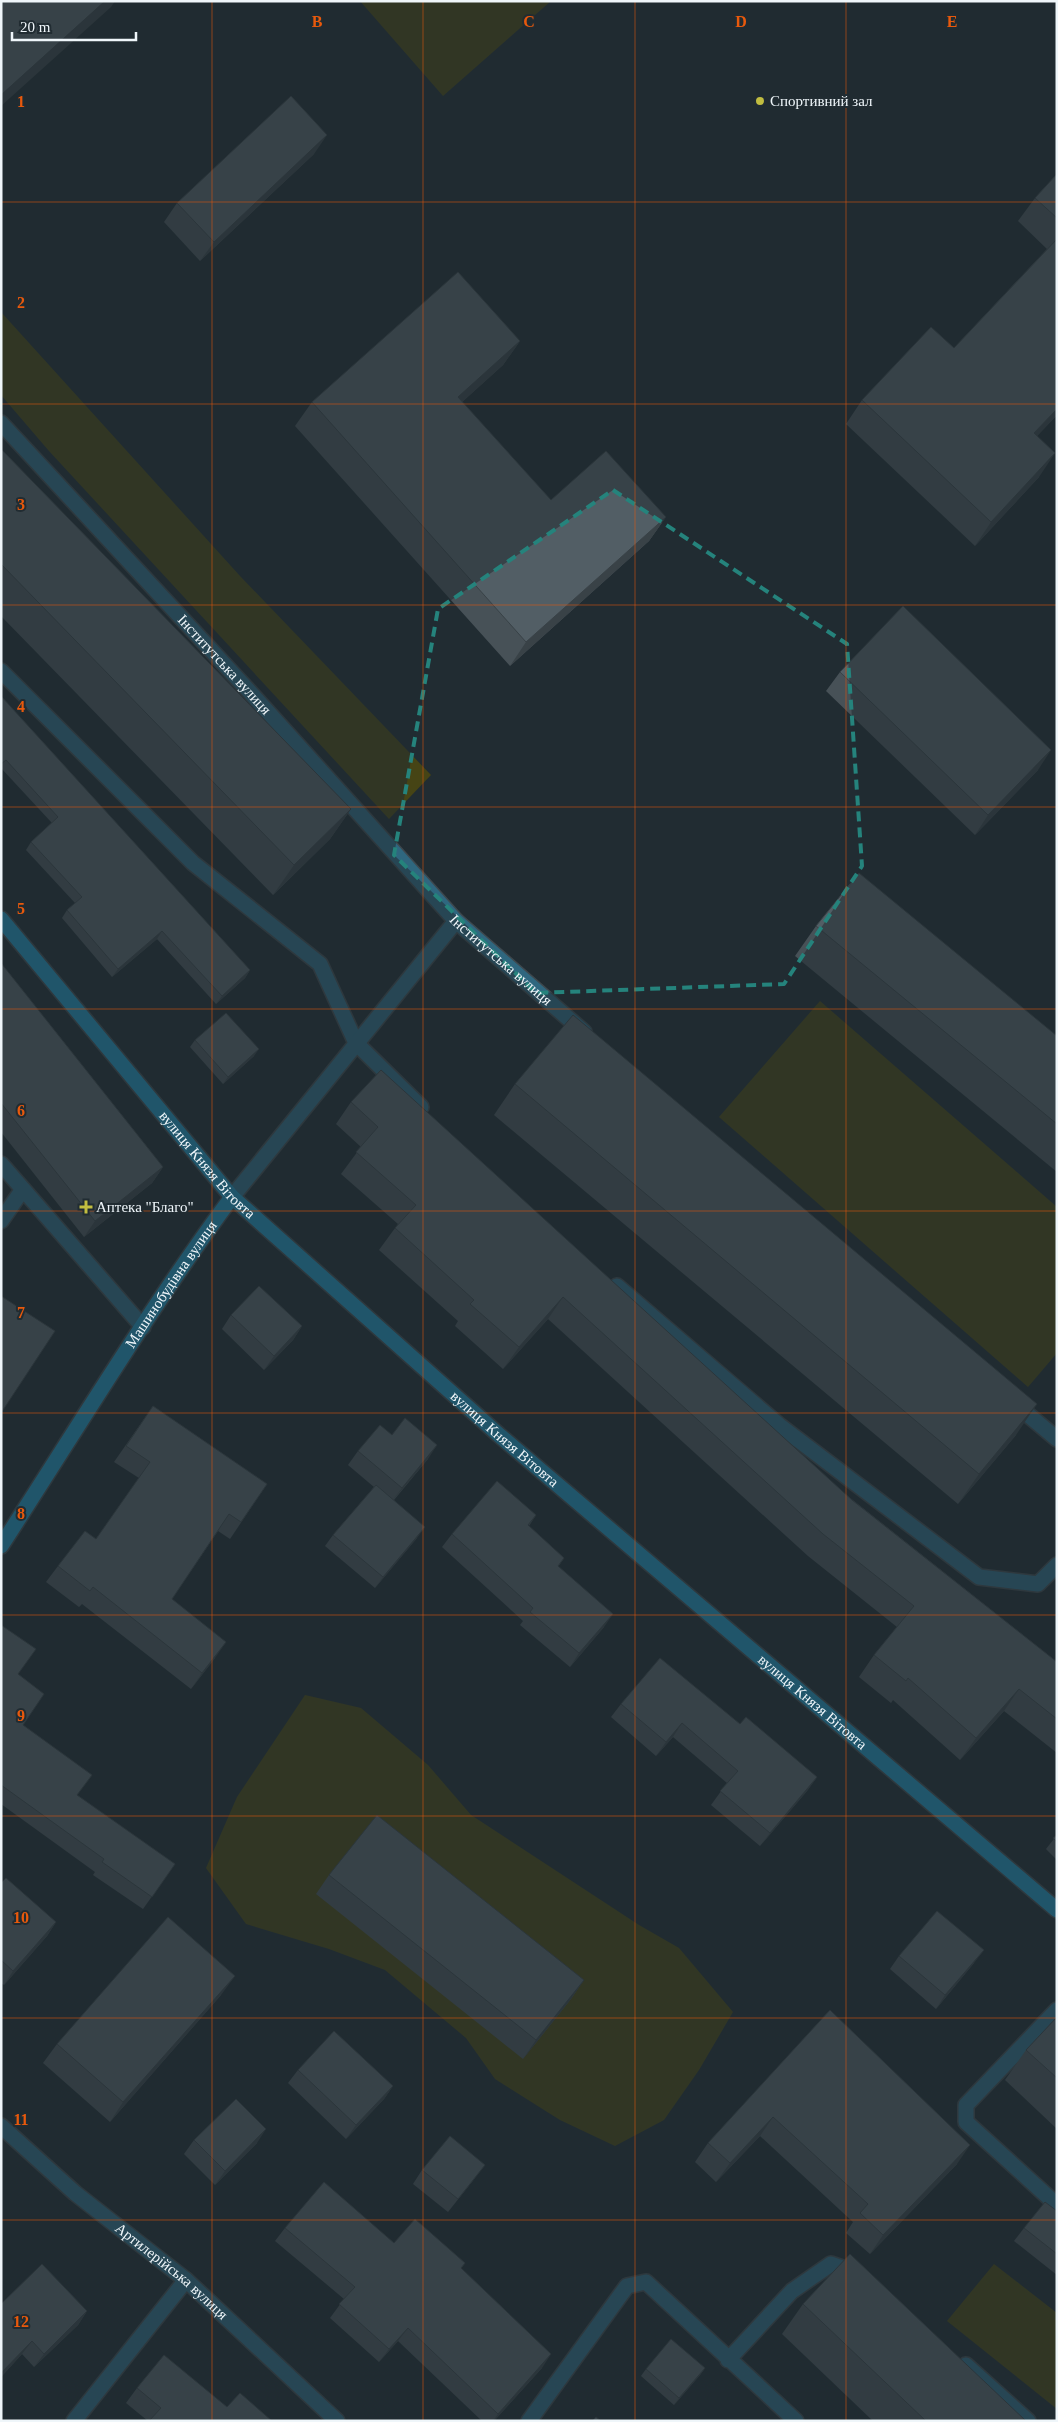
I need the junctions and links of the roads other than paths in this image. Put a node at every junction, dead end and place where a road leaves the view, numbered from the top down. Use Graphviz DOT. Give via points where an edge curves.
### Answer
graph roads {
  1 [pos="1,423"];
  2 [pos="1,671"];
  3 [pos="1,919"];
  4 [pos="456,921"];
  5 [pos="356,1043"];
  6 [pos="598,1044"];
  7 [pos="434,1120"];
  8 [pos="1,1164"];
  9 [pos="23,1189"];
  10 [pos="232,1197"];
  11 [pos="1,1220"];
  12 [pos="609,1279"];
  13 [pos="143,1327"];
  14 [pos="1004,1394"];
  15 [pos="1057,1439"];
  16 [pos="1,1546"];
  17 [pos="1057,1565"];
  18 [pos="1057,1910"];
  19 [pos="1057,2010"];
  20 [pos="1,2126"];
  21 [pos="1057,2205"];
  22 [pos="186,2280"];
  23 [pos="869,2280"];
  24 [pos="954,2354"];
  25 [pos="728,2360"];
  26 [pos="74,2421"];
  27 [pos="337,2421"];
  28 [pos="530,2421"];
  29 [pos="796,2421"];
  30 [pos="1028,2421"];
  1 -- 4 [label="street, Інститутська вулиця"];
  2 -- 5 [label="street" via="193,863 320,964"];
  3 -- 10 [label="street, вулиця Князя Вітовта"];
  4 -- 5 [label="street, Машинобудівна вулиця"];
  4 -- 6 [label="street, Інститутська вулиця"];
  5 -- 7 [label="street"];
  5 -- 10 [label="street, Машинобудівна вулиця"];
  8 -- 9 [label="street"];
  9 -- 11 [label="street"];
  9 -- 13 [label="street"];
  10 -- 13 [label="street, Машинобудівна вулиця" via="168,1284"];
  10 -- 18 [label="street, вулиця Князя Вітовта" via="500,1435"];
  12 -- 17 [label="street" via="780,1426 979,1577 1038,1584"];
  13 -- 16 [label="street, Машинобудівна вулиця"];
  14 -- 15 [label="street"];
  19 -- 21 [label="street" via="966,2104 966,2122"];
  20 -- 22 [label="street, Артилерійська вулиця" via="75,2193"];
  22 -- 26 [label="street"];
  22 -- 27 [label="street, Артилерійська вулиця"];
  23 -- 25 [label="street" via="862,2274 831,2264 792,2291"];
  24 -- 30 [label="street"];
  25 -- 28 [label="street" via="646,2282 627,2286"];
  25 -- 29 [label="street"];
}
